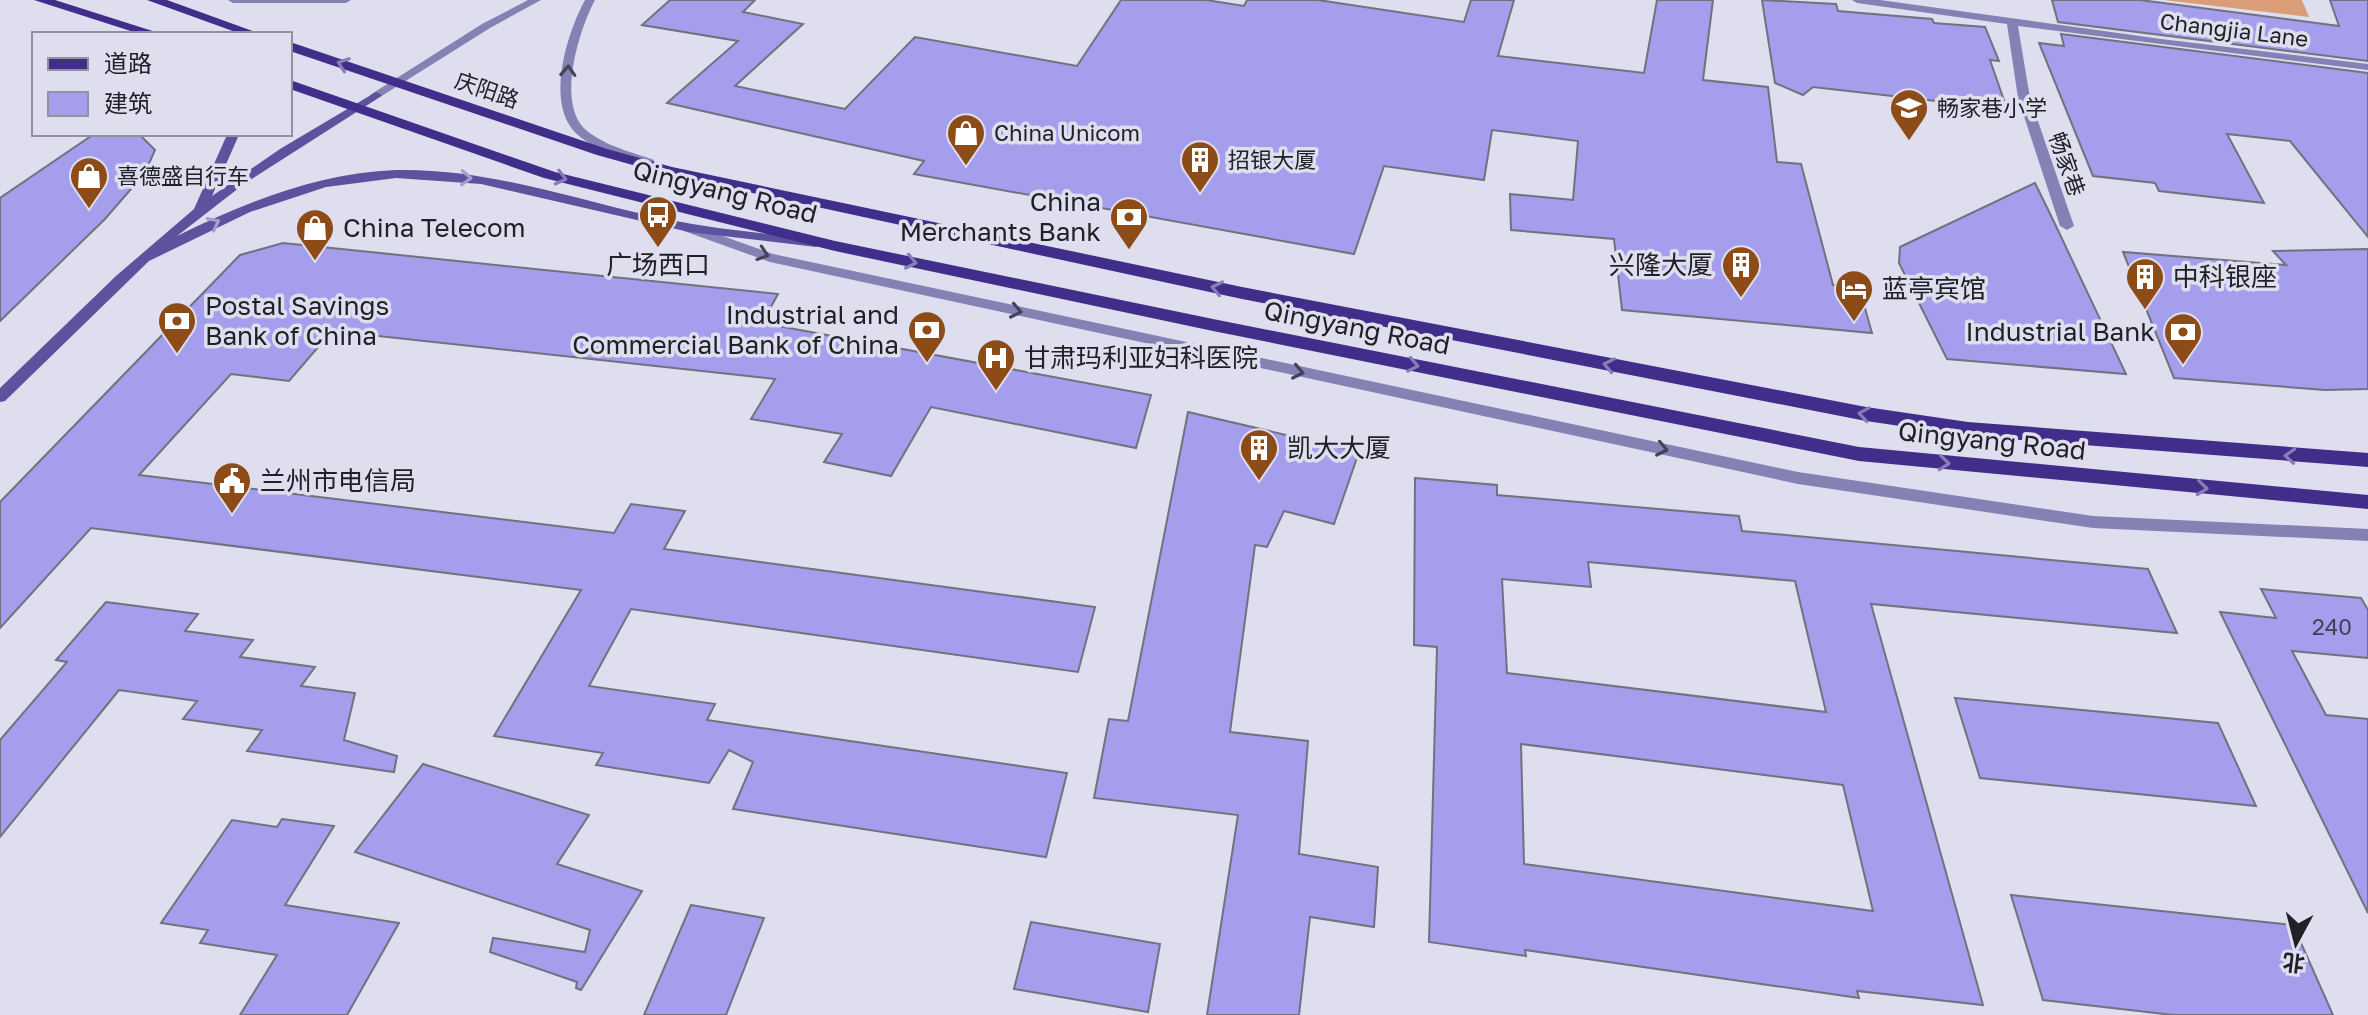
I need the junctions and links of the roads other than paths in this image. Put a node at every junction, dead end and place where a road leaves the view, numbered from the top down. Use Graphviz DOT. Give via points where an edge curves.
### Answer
graph roads {
  1 [pos="41,0"];
  2 [pos="154,0"];
  3 [pos="233,0"];
  4 [pos="346,0"];
  5 [pos="536,0"];
  6 [pos="590,0"];
  7 [pos="1857,0"];
  8 [pos="2012,21"];
  9 [pos="148,32"];
  10 [pos="248,32"];
  11 [pos="292,47"];
  12 [pos="2368,67"];
  13 [pos="397,82"];
  14 [pos="292,85"];
  15 [pos="376,95"];
  16 [pos="355,109"];
  17 [pos="231,136"];
  18 [pos="670,171"];
  19 [pos="197,213"];
  20 [pos="2067,226"];
  21 [pos="689,228"];
  22 [pos="835,246"];
  23 [pos="144,258"];
  24 [pos="0,397"];
  25 [pos="2368,460"];
  26 [pos="2368,502"];
  27 [pos="2368,535"];
  1 -- 9 [label="main road"];
  2 -- 10 [label="main road"];
  3 -- 4 [label="street"];
  5 -- 13 [label="street"];
  18 -- 6 [label="street, one-way" via="600,144 576,127 567,96 570,46"];
  7 -- 8 [label="street, Changjia Lane"];
  8 -- 12 [label="street, Changjia Lane"];
  8 -- 20 [label="street, 畅家巷" via="2024,98"];
  13 -- 11 [label="main road, 庆阳路, one-way"];
  13 -- 15 [label="street"];
  13 -- 18 [label="main road, 庆阳路"];
  14 -- 16 [label="main road"];
  15 -- 16 [label="main road"];
  16 -- 19 [label="main road"];
  16 -- 22 [label="main road, Qingyang Road, one-way" via="550,175"];
  17 -- 19 [label="main road"];
  25 -- 18 [label="main road, Qingyang Road, one-way" via="1968,429 1866,414 1242,293"];
  19 -- 23 [label="main road"];
  21 -- 22 [label="main road"];
  23 -- 21 [label="main road, one-way" via="241,209 355,177 485,179"];
  21 -- 27 [label="street, one-way" via="770,258 1798,478 2093,522"];
  22 -- 26 [label="main road, Qingyang Road, one-way" via="1859,454"];
  23 -- 24 [label="main road"];
}
